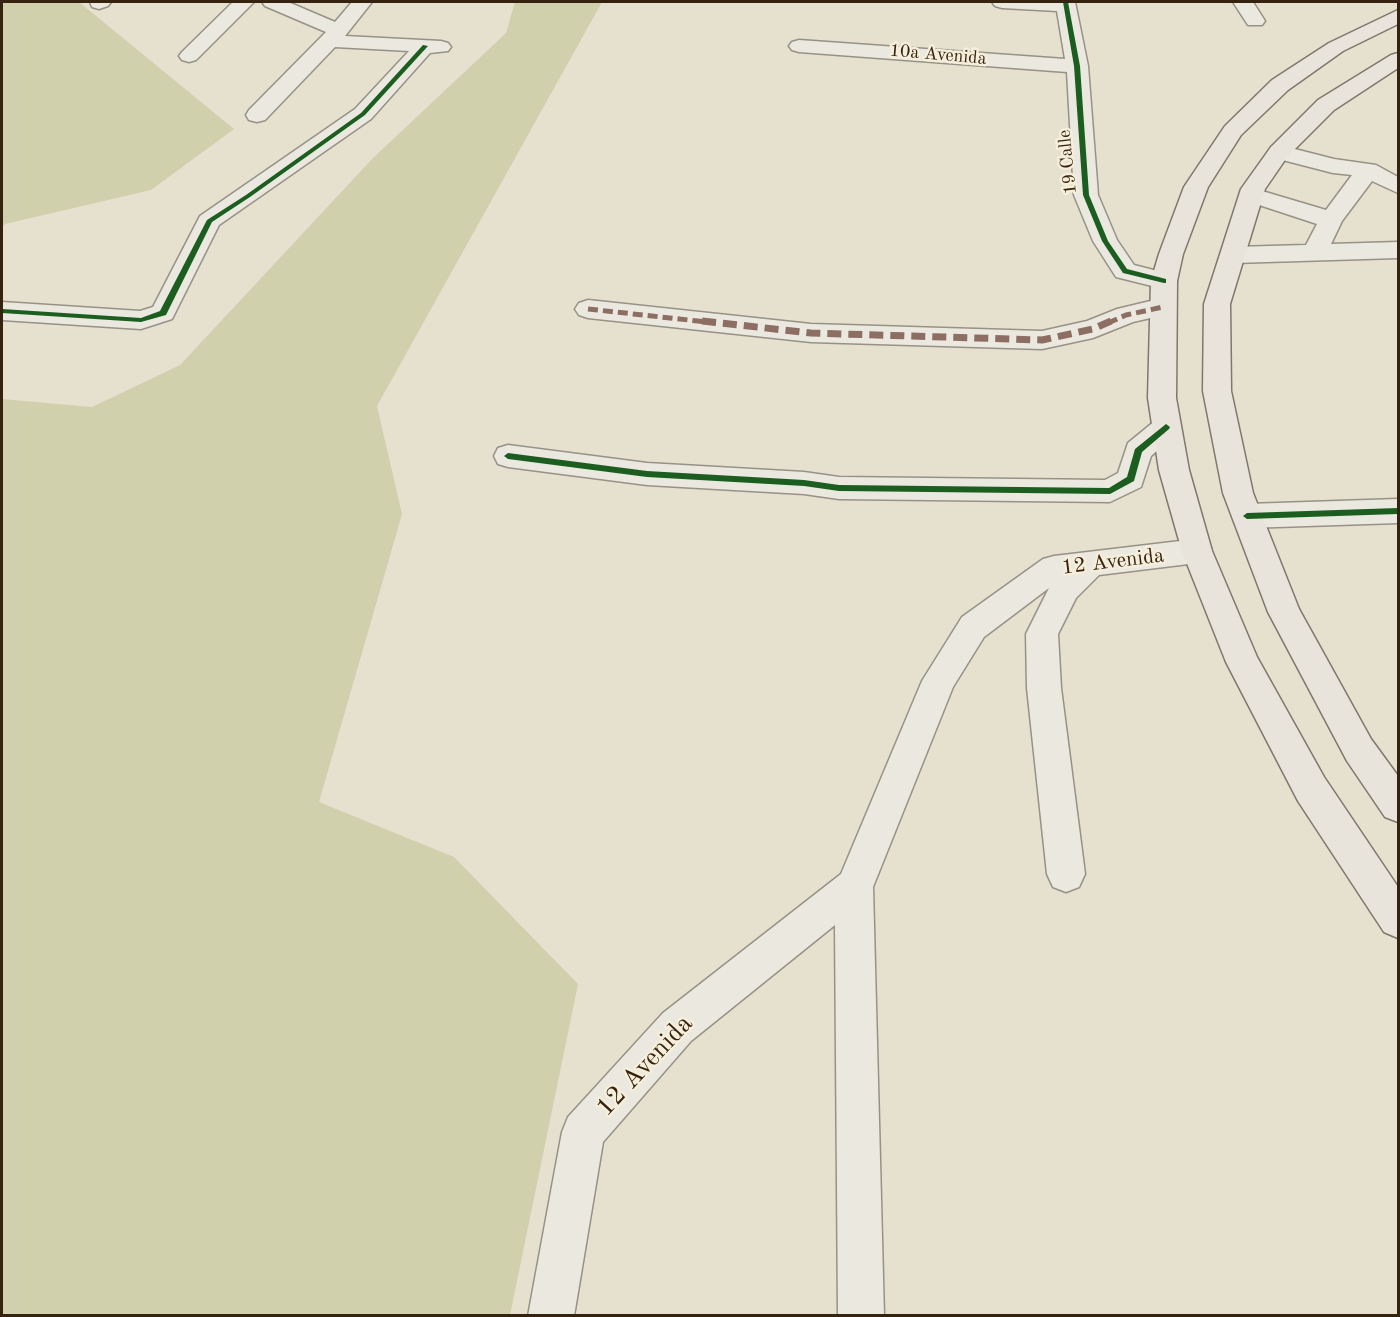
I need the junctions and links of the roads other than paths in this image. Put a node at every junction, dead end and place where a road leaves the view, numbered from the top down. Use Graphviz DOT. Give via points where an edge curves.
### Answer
graph roads {
  1 [pos="244,2"];
  2 [pos="272,2"];
  3 [pos="362,2"];
  4 [pos="1002,2"];
  5 [pos="1244,2"];
  6 [pos="1065,4"];
  7 [pos="1398,16"];
  8 [pos="1256,21"];
  9 [pos="334,36"];
  10 [pos="799,46"];
  11 [pos="189,56"];
  12 [pos="1398,59"];
  13 [pos="1077,66"];
  14 [pos="257,115"];
  15 [pos="1279,152"];
  16 [pos="1368,170"];
  17 [pos="1398,186"];
  18 [pos="1252,195"];
  19 [pos="1331,220"];
  20 [pos="1398,250"];
  21 [pos="1314,253"];
  22 [pos="1234,255"];
  23 [pos="1164,294"];
  24 [pos="588,309"];
  25 [pos="2,311"];
  26 [pos="1166,427"];
  27 [pos="508,456"];
  28 [pos="1398,511"];
  29 [pos="1247,516"];
  30 [pos="1197,551"];
  31 [pos="1090,564"];
  32 [pos="1398,805"];
  33 [pos="1066,874"];
  34 [pos="854,887"];
  35 [pos="1398,919"];
  36 [pos="551,1316"];
  37 [pos="861,1316"];
  1 -- 11 [label="street"];
  2 -- 9 [label="street"];
  3 -- 9 [label="street"];
  4 -- 6 [label="street"];
  5 -- 8 [label="street"];
  6 -- 13 [label="street, 19 Calle"];
  7 -- 23 [label="highway" via="1336,47 1280,85 1233,131 1196,187 1171,254"];
  9 -- 14 [label="street"];
  9 -- 25 [label="street" via="434,47 363,114 209,221 163,313 141,320"];
  10 -- 13 [label="street, 10a Avenida"];
  12 -- 15 [label="highway" via="1326,105"];
  13 -- 23 [label="street, 19 Calle" via="1086,195 1105,242 1125,271"];
  15 -- 16 [label="street" via="1333,166"];
  15 -- 18 [label="highway"];
  16 -- 17 [label="street"];
  16 -- 19 [label="street"];
  18 -- 19 [label="street"];
  18 -- 22 [label="highway"];
  19 -- 21 [label="street"];
  20 -- 21 [label="street"];
  21 -- 22 [label="street"];
  22 -- 29 [label="highway" via="1217,304 1217,391 1238,493"];
  23 -- 24 [label="street" via="1093,329 1042,340 811,333"];
  23 -- 26 [label="highway" via="1162,398"];
  26 -- 27 [label="street" via="1138,451 1131,479 1110,491 839,488 647,474"];
  26 -- 30 [label="highway"];
  28 -- 29 [label="street"];
  29 -- 32 [label="highway" via="1284,612 1359,750"];
  30 -- 31 [label="street, 12 Avenida"];
  30 -- 35 [label="highway" via="1243,662 1300,768"];
  31 -- 33 [label="street" via="1065,589 1042,634 1044,688"];
  31 -- 34 [label="street, 12 Avenida" via="1054,568 973,627 939,681"];
  34 -- 36 [label="street, 12 Avenida" via="677,1027 583,1132"];
  34 -- 37 [label="street, 12 Avenida"];
}
